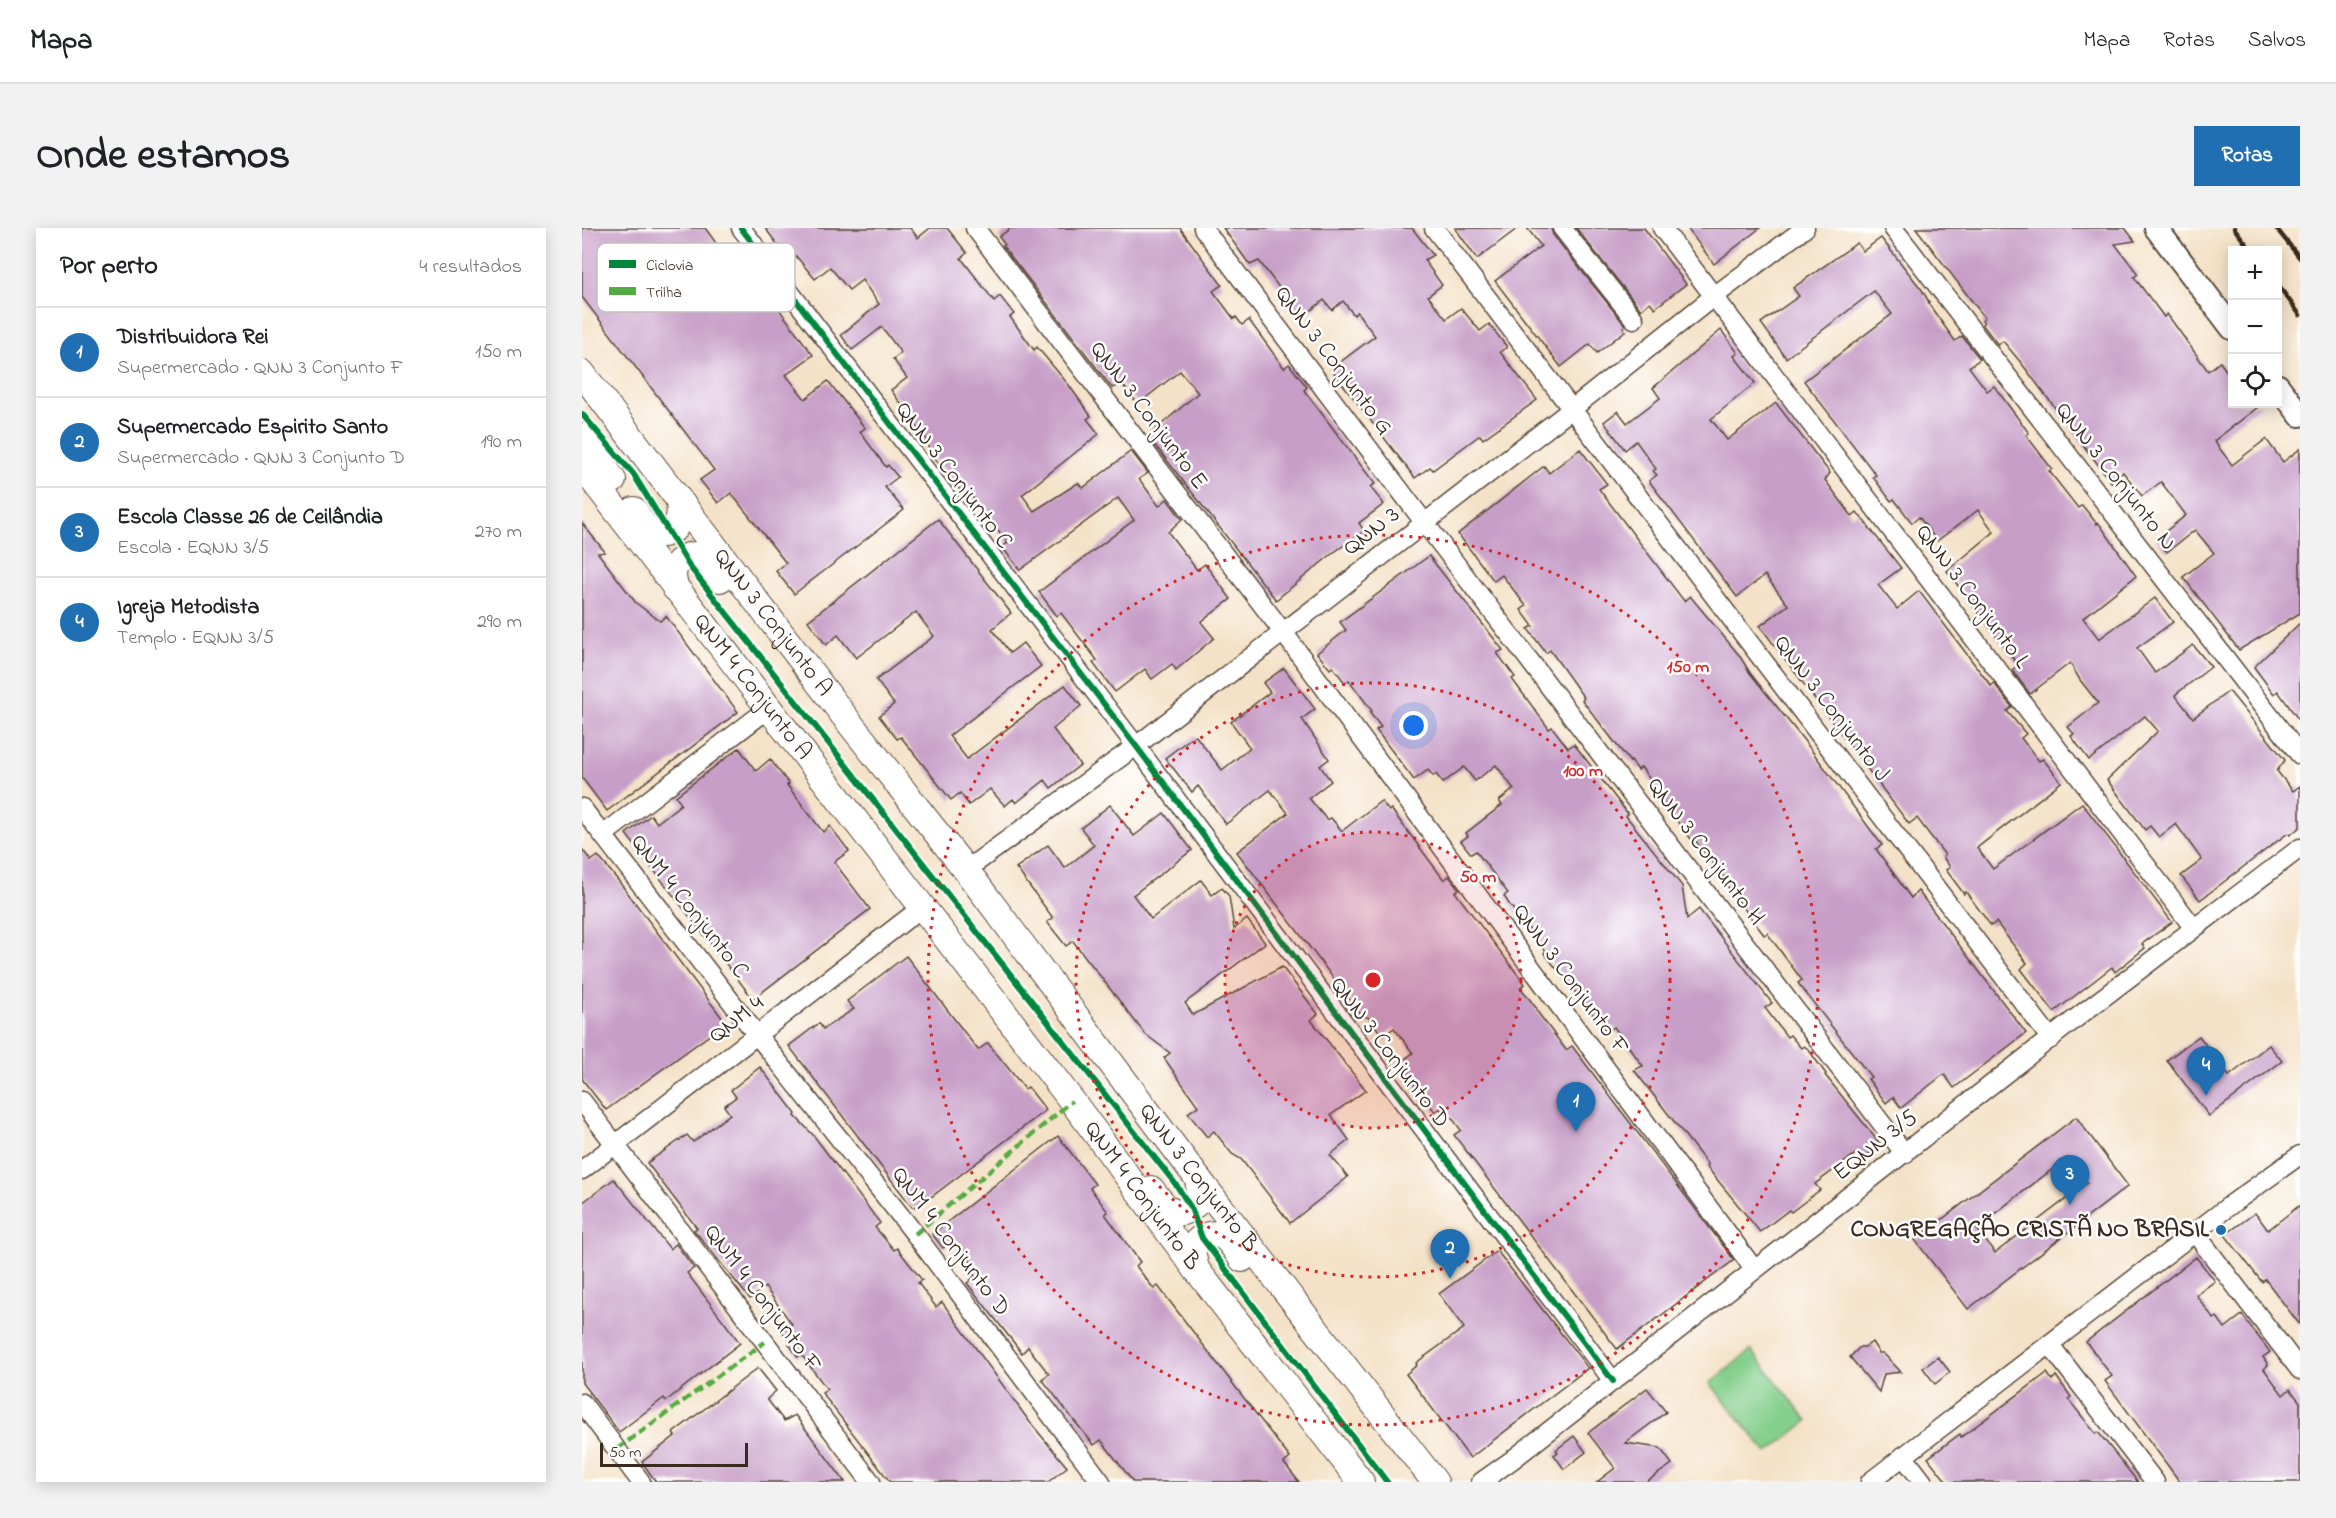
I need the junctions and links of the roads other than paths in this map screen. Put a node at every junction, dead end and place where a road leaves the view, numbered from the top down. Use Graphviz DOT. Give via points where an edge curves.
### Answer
graph roads {
  1 [pos="741,228"];
  2 [pos="975,228"];
  3 [pos="1203,228"];
  4 [pos="1434,228"];
  5 [pos="1562,228"];
  6 [pos="1662,228"];
  7 [pos="1893,228"];
  8 [pos="2156,228"];
  9 [pos="1796,231"];
  10 [pos="752,243"];
  11 [pos="1713,297"];
  12 [pos="795,299"];
  13 [pos="1634,319"];
  14 [pos="2228,323"];
  15 [pos="582,373"];
  16 [pos="2282,392"];
  17 [pos="1572,409"];
  18 [pos="2300,415"];
  19 [pos="582,436"];
  20 [pos="582,466"];
  21 [pos="679,502"];
  22 [pos="1424,522"];
  23 [pos="675,588"];
  24 [pos="1283,632"];
  25 [pos="768,709"];
  26 [pos="848,722"];
  27 [pos="1136,746"];
  28 [pos="2300,755"];
  29 [pos="582,808"];
  30 [pos="603,835"];
  31 [pos="2300,848"];
  32 [pos="966,870"];
  33 [pos="921,908"];
  34 [pos="2193,927"];
  35 [pos="758,1035"];
  36 [pos="2051,1039"];
  37 [pos="1040,1060"];
  38 [pos="582,1101"];
  39 [pos="615,1144"];
  40 [pos="1905,1154"];
  41 [pos="2300,1155"];
  42 [pos="582,1170"];
  43 [pos="1199,1180"];
  44 [pos="2195,1233"];
  45 [pos="1196,1269"];
  46 [pos="1754,1269"];
  47 [pos="2050,1345"];
  48 [pos="2300,1370"];
  49 [pos="1613,1382"];
  50 [pos="582,1403"];
  51 [pos="1379,1409"];
  52 [pos="1903,1456"];
  53 [pos="641,1482"];
  54 [pos="872,1482"];
  55 [pos="1101,1482"];
  56 [pos="1361,1482"];
  57 [pos="1435,1482"];
  58 [pos="1481,1482"];
  59 [pos="1870,1482"];
  60 [pos="1923,1482"];
  61 [pos="2155,1482"];
  1 -- 10 [label="street, QNN 3 Conjunto C"];
  2 -- 24 [label="street, QNN 3 Conjunto E"];
  3 -- 22 [label="street, QNN 3 Conjunto G"];
  4 -- 17 [label="street, QNN 3 Conjunto J"];
  5 -- 13 [label="street"];
  6 -- 11 [label="street, QNN 3 Conjunto L"];
  7 -- 28 [label="street, QNN 3 Conjunto N"];
  8 -- 14 [label="street"];
  9 -- 11 [label="street, QNN 3"];
  11 -- 17 [label="street, QNN 3"];
  11 -- 34 [label="street, QNN 3 Conjunto L"];
  12 -- 27 [label="street, QNN 3 Conjunto C"];
  15 -- 21 [label="main road, QNN 3 Conjunto A"];
  16 -- 18 [label="street"];
  17 -- 22 [label="street, QNN 3"];
  17 -- 36 [label="street, QNN 3 Conjunto J"];
  19 -- 21 [label="main road" via="648,530 658,534 671,532 680,515"];
  20 -- 23 [label="main road, QNM 4 Conjunto A"];
  21 -- 26 [label="main road, QNN 3 Conjunto A"];
  22 -- 24 [label="street, QNN 3"];
  22 -- 40 [label="street, QNN 3 Conjunto H"];
  23 -- 25 [label="main road, QNM 4 Conjunto A"];
  23 -- 26 [label="main road" via="673,574 679,561 696,555 704,558 781,659"];
  24 -- 27 [label="street, QNN 3"];
  24 -- 46 [label="street, QNN 3 Conjunto F"];
  25 -- 30 [label="street"];
  25 -- 33 [label="main road, QNM 4 Conjunto A"];
  26 -- 32 [label="main road, QNN 3 Conjunto A"];
  27 -- 32 [label="street, QNN 3"];
  27 -- 49 [label="street, QNN 3 Conjunto D"];
  29 -- 30 [label="street, QNM 4 Conjunto C"];
  30 -- 35 [label="street, QNM 4 Conjunto C"];
  31 -- 34 [label="street, EQNN 3/5"];
  32 -- 43 [label="main road, QNN 3 Conjunto B"];
  33 -- 35 [label="street, QNM 4"];
  33 -- 37 [label="main road, QNM 4 Conjunto B"];
  34 -- 36 [label="street, EQNN 3/5"];
  35 -- 39 [label="street, QNM 4"];
  35 -- 55 [label="street, QNM 4 Conjunto D" via="915,1234"];
  36 -- 40 [label="street, EQNN 3/5"];
  37 -- 43 [label="main road" via="1088,1103 1165,1207 1178,1212 1191,1208 1198,1202"];
  37 -- 45 [label="main road, QNM 4 Conjunto B"];
  38 -- 39 [label="street, QNM 4 Conjunto F"];
  39 -- 42 [label="street, QNM 4"];
  39 -- 54 [label="street, QNM 4 Conjunto F"];
  40 -- 46 [label="street, EQNN 3/5"];
  41 -- 44 [label="street"];
  43 -- 51 [label="main road, QNN 3 Conjunto B"];
  44 -- 47 [label="street"];
  44 -- 48 [label="street"];
  45 -- 51 [label="main road" via="1193,1250 1197,1241 1216,1233 1227,1239 1320,1360"];
  45 -- 56 [label="main road, QNM 4 Conjunto B"];
  46 -- 49 [label="street, EQNN 3/5"];
  47 -- 52 [label="street"];
  47 -- 61 [label="street"];
  49 -- 58 [label="street, EQNN 3/5"];
  50 -- 53 [label="street"];
  51 -- 57 [label="main road, QNN 3 Conjunto B"];
  52 -- 59 [label="street"];
  52 -- 60 [label="street"];
}
